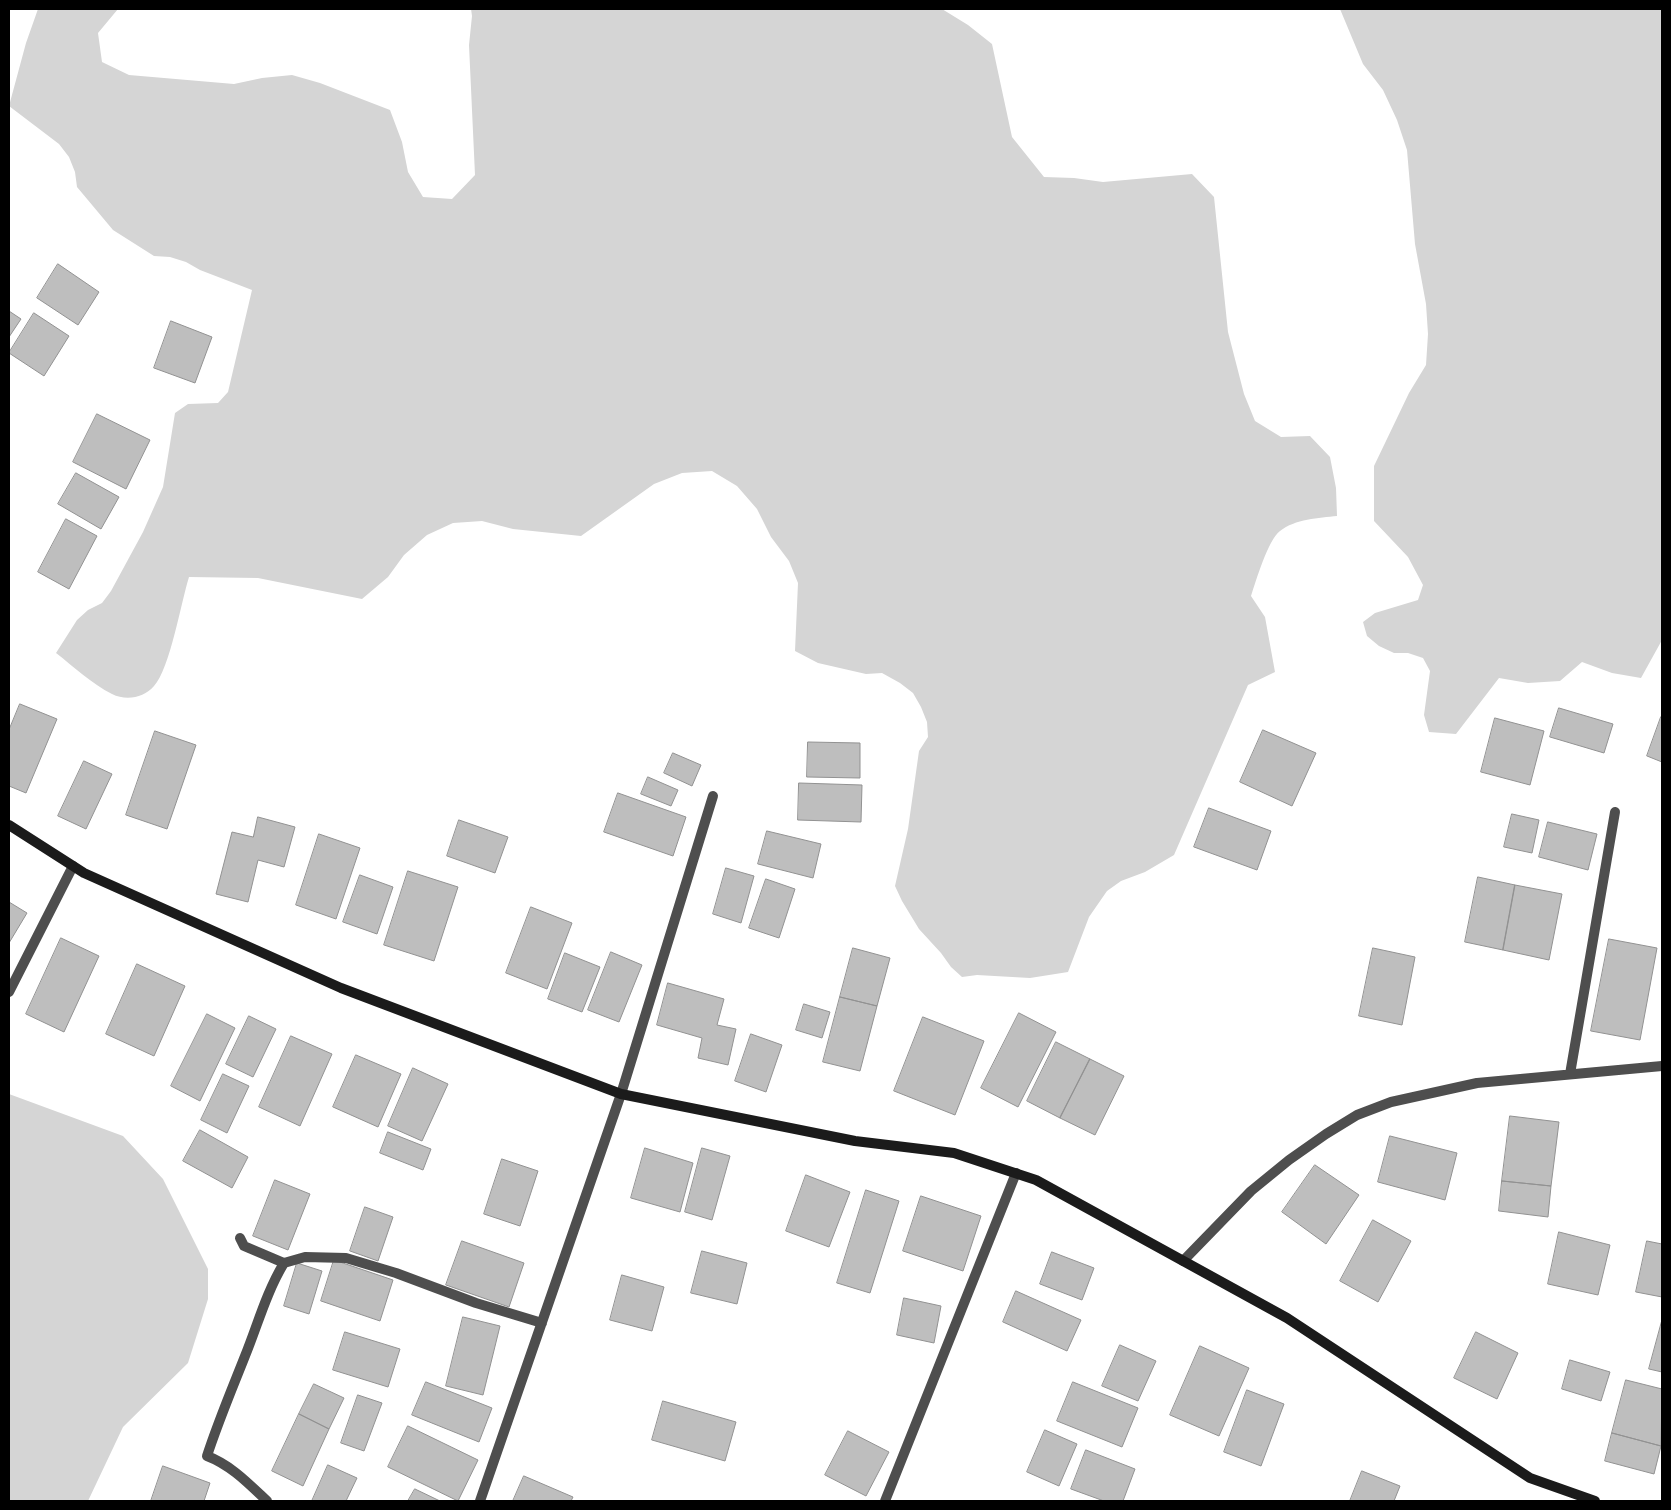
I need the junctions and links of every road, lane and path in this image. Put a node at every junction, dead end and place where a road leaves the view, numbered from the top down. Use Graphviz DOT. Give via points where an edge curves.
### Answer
graph roads {
  1 [pos="713,796"];
  2 [pos="1615,812"];
  3 [pos="9,825"];
  4 [pos="73,866"];
  5 [pos="9,992"];
  6 [pos="1662,1066"];
  7 [pos="1570,1074"];
  8 [pos="621,1094"];
  9 [pos="1016,1173"];
  10 [pos="240,1238"];
  11 [pos="1183,1260"];
  12 [pos="284,1263"];
  13 [pos="542,1322"];
  14 [pos="268,1501"];
  15 [pos="480,1501"];
  16 [pos="885,1501"];
  17 [pos="1595,1501"];
  1 -- 8 [label="street"];
  2 -- 7 [label="street"];
  3 -- 4 [label="main road"];
  4 -- 5 [label="street"];
  4 -- 8 [label="main road" via="341,988"];
  6 -- 7 [label="street"];
  7 -- 11 [label="street" via="1476,1083 1391,1102 1357,1115 1289,1160 1251,1192"];
  8 -- 9 [label="main road" via="855,1142 954,1153"];
  8 -- 13 [label="street"];
  9 -- 11 [label="main road" via="1036,1180"];
  9 -- 16 [label="street"];
  10 -- 12 [label="street" via="244,1246"];
  11 -- 17 [label="main road" via="1288,1318 1530,1478"];
  12 -- 13 [label="street" via="305,1257 346,1258"];
  12 -- 14 [label="street" via="271,1284 207,1456 220,1461"];
  13 -- 15 [label="street"];
}
